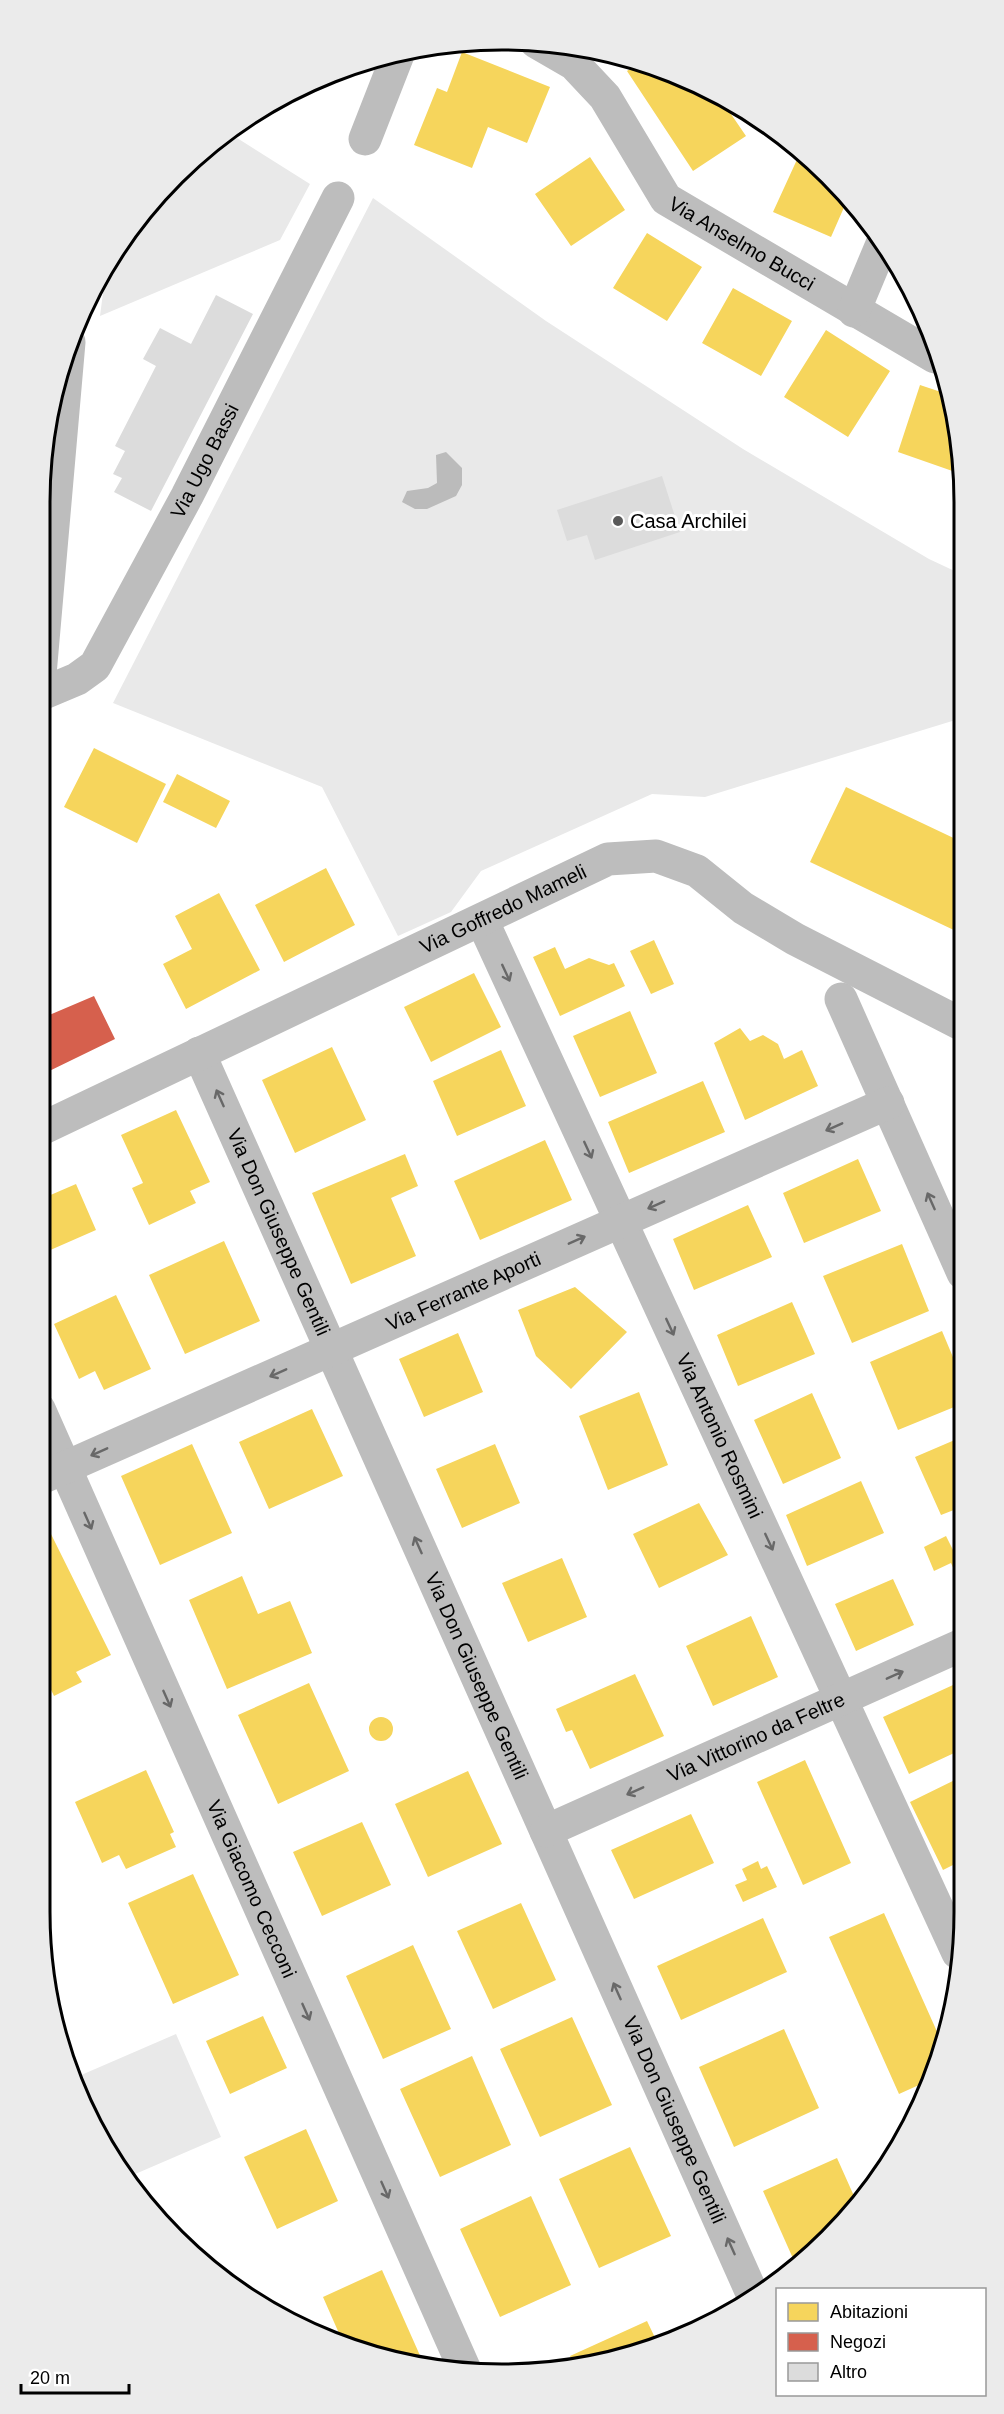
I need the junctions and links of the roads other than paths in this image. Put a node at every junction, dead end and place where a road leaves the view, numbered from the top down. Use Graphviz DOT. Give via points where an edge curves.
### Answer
graph roads {
  1 [pos="554,52"];
  2 [pos="395,63"];
  3 [pos="365,139"];
  4 [pos="338,198"];
  5 [pos="879,252"];
  6 [pos="854,311"];
  7 [pos="929,353"];
  8 [pos="65,384"];
  9 [pos="50,560"];
  10 [pos="50,690"];
  11 [pos="482,920"];
  12 [pos="841,999"];
  13 [pos="954,1020"];
  14 [pos="199,1053"];
  15 [pos="888,1103"];
  16 [pos="50,1125"];
  17 [pos="621,1221"];
  18 [pos="954,1253"];
  19 [pos="331,1349"];
  20 [pos="51,1473"];
  21 [pos="954,1648"];
  22 [pos="841,1699"];
  23 [pos="546,1831"];
  24 [pos="954,1944"];
  25 [pos="750,2290"];
  26 [pos="462,2363"];
  1 -- 6 [label="street, Via Anselmo Bucci" via="574,64 605,97 666,199"];
  2 -- 3 [label="street"];
  4 -- 10 [label="street, Via Ugo Bassi" via="187,496 95,666"];
  5 -- 6 [label="street"];
  6 -- 7 [label="street, Via Anselmo Bucci"];
  8 -- 9 [label="street"];
  11 -- 13 [label="street, Via Goffredo Mameli" via="608,859 656,856 697,871 743,908 795,939"];
  11 -- 14 [label="street, Via Goffredo Mameli"];
  11 -- 17 [label="street, Via Antonio Rosmini, one-way"];
  12 -- 15 [label="street"];
  14 -- 16 [label="street, Via Goffredo Mameli"];
  19 -- 14 [label="street, Via Don Giuseppe Gentili, one-way"];
  15 -- 17 [label="street, Via Ferrante Aporti, one-way"];
  18 -- 15 [label="street, one-way"];
  19 -- 17 [label="street, Via Ferrante Aporti, one-way"];
  17 -- 22 [label="street, Via Antonio Rosmini, one-way"];
  19 -- 20 [label="street, Via Ferrante Aporti, one-way"];
  23 -- 19 [label="street, Via Don Giuseppe Gentili, one-way"];
  20 -- 26 [label="street, Via Giacomo Cecconi, one-way"];
  22 -- 21 [label="street, Via Vittorino da Feltre, one-way"];
  22 -- 23 [label="street, Via Vittorino da Feltre, one-way"];
  22 -- 24 [label="street, Via Antonio Rosmini"];
  25 -- 23 [label="street, Via Don Giuseppe Gentili, one-way"];
}
